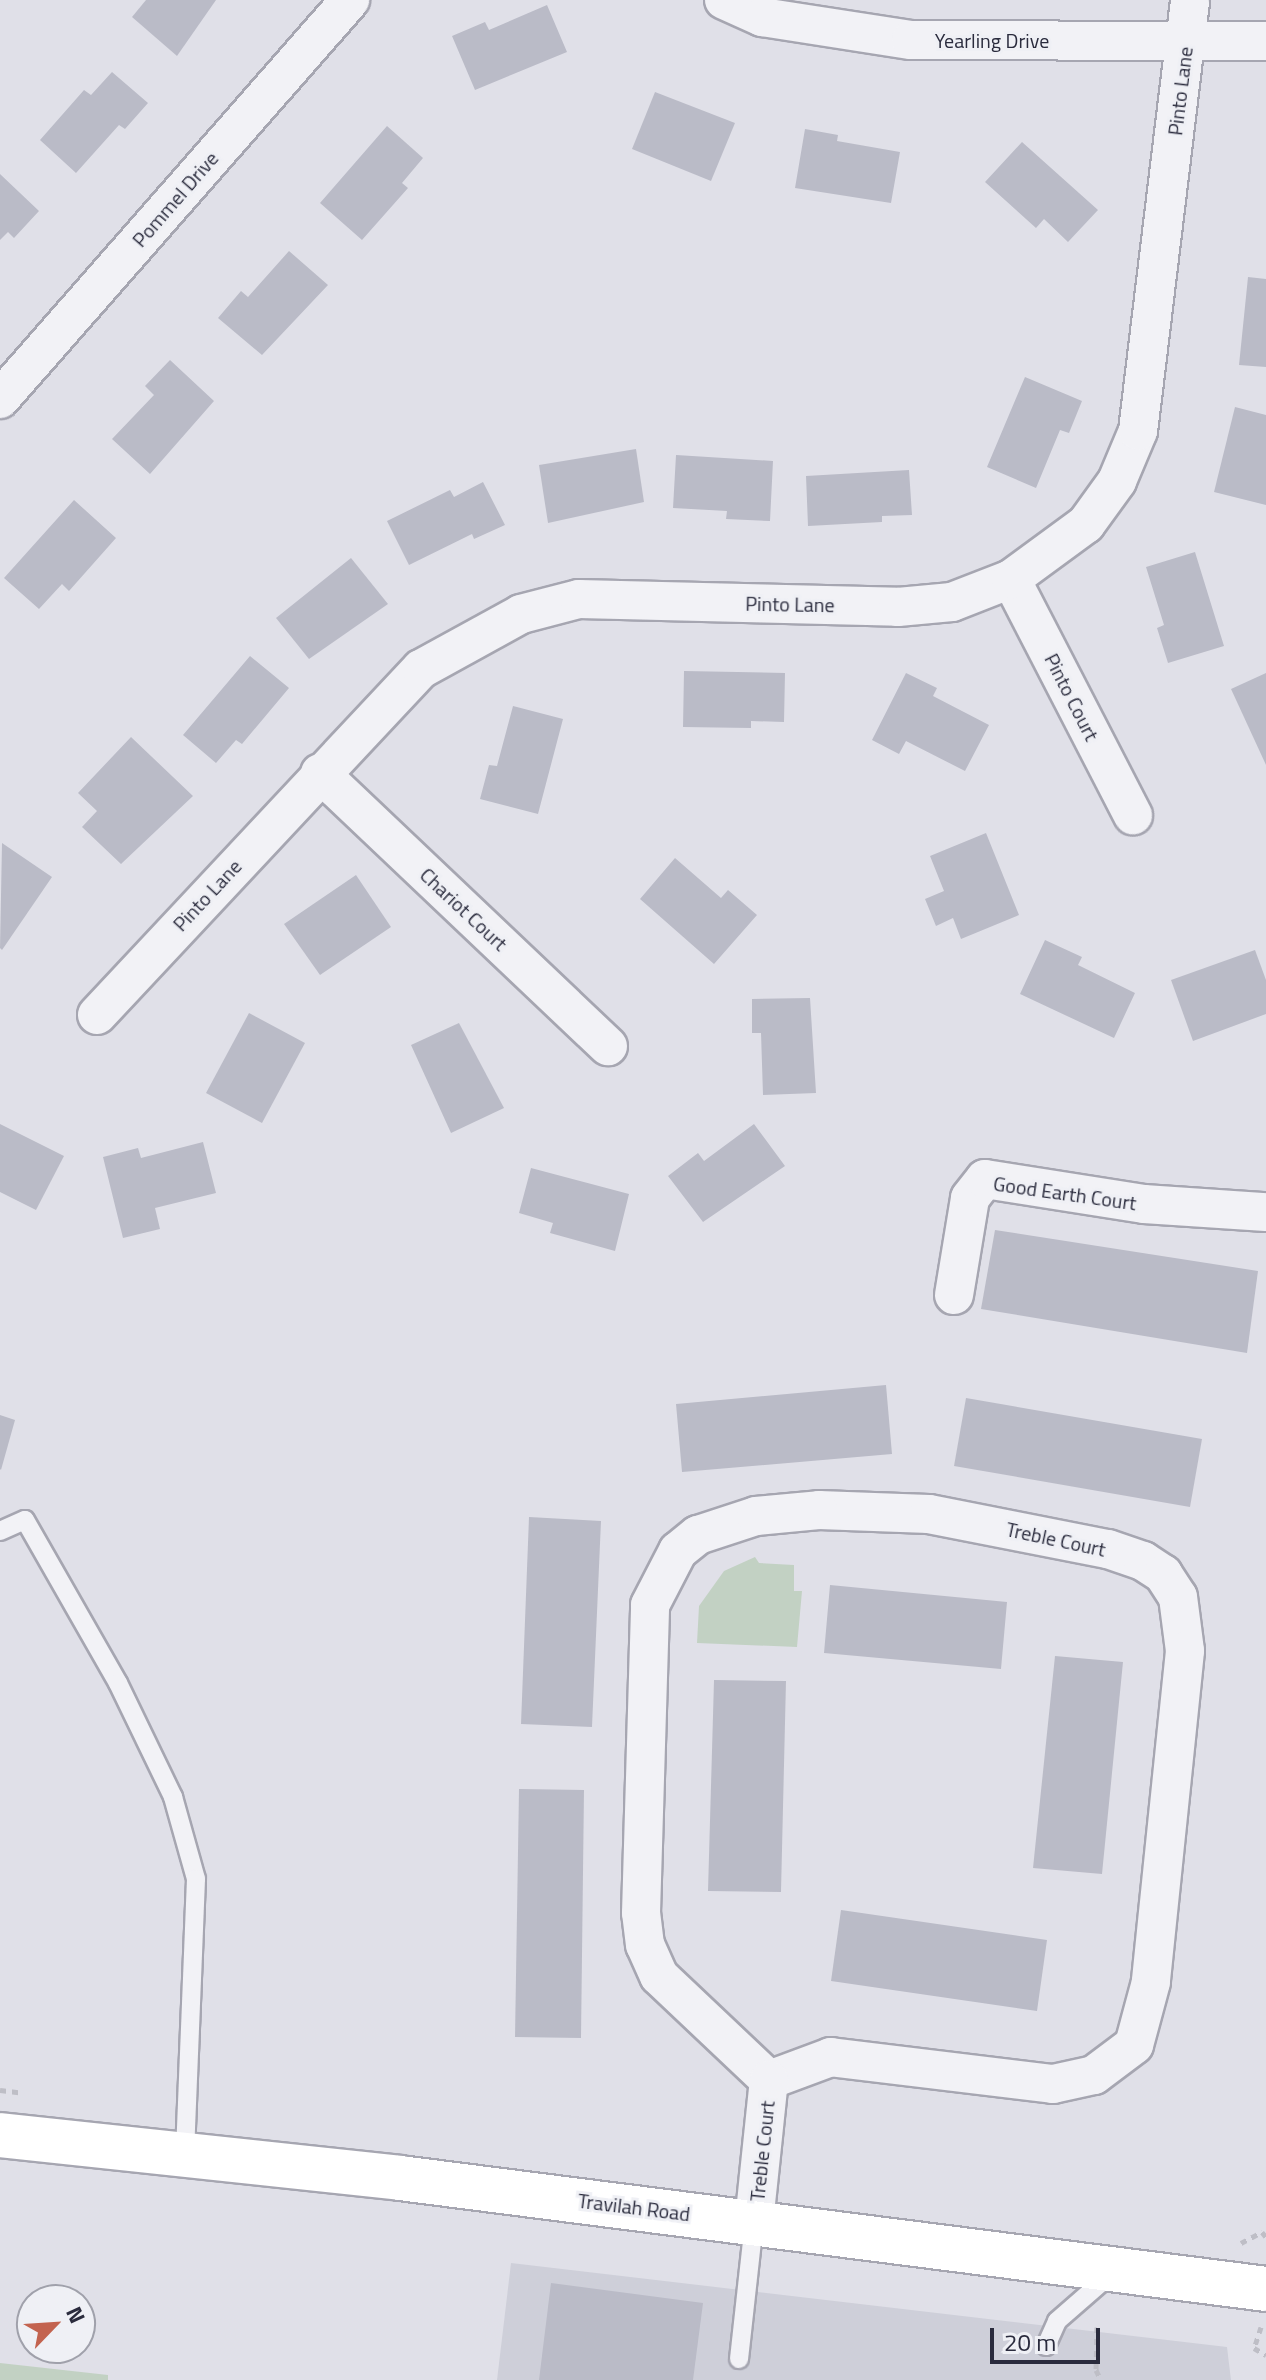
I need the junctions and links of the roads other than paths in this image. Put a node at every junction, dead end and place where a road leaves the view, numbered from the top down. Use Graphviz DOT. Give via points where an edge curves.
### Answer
graph roads {
  1 [pos="350,0"];
  2 [pos="724,0"];
  3 [pos="1190,0"];
  4 [pos="1186,40"];
  5 [pos="1266,41"];
  6 [pos="0,399"];
  7 [pos="1011,579"];
  8 [pos="320,773"];
  9 [pos="1133,815"];
  10 [pos="97,1015"];
  11 [pos="608,1046"];
  12 [pos="1266,1212"];
  13 [pos="954,1295"];
  14 [pos="0,1531"];
  15 [pos="769,2080"];
  16 [pos="0,2135"];
  17 [pos="185,2155"];
  18 [pos="754,2222"];
  19 [pos="1117,2269"];
  20 [pos="1264,2307"];
  21 [pos="1046,2346"];
  22 [pos="739,2359"];
  1 -- 6 [label="street, Pommel Drive"];
  2 -- 4 [label="street, Yearling Drive" via="762,17 911,40"];
  3 -- 4 [label="street, Pinto Lane"];
  4 -- 5 [label="street, Yearling Drive"];
  4 -- 7 [label="street, Pinto Lane" via="1138,431 1117,481 1086,524"];
  7 -- 8 [label="street, Pinto Lane" via="952,602 898,607 579,599 521,614 421,669"];
  7 -- 9 [label="street, Pinto Court"];
  8 -- 10 [label="street, Pinto Lane"];
  8 -- 11 [label="street, Chariot Court"];
  12 -- 13 [label="street, Good Earth Court" via="1144,1204 985,1179 970,1198"];
  14 -- 17 [label="lane" via="25,1520 118,1683 173,1797 196,1879"];
  15 -- 15 [label="street, Treble Court" via="831,2057 1053,2084 1094,2075 1134,2045 1151,1982 1185,1651 1178,1597 1163,1574 1108,1549 929,1514 879,1511 756,1516 698,1535 678,1551 650,1605 641,1913 645,1945 659,1976"];
  15 -- 18 [label="street, Treble Court"];
  16 -- 17 [label="main road, Travilah Road"];
  17 -- 18 [label="main road, Travilah Road"];
  18 -- 19 [label="main road, Travilah Road"];
  18 -- 22 [label="lane"];
  19 -- 20 [label="main road, Travilah Road"];
  19 -- 21 [label="lane" via="1070,2306"];
}
